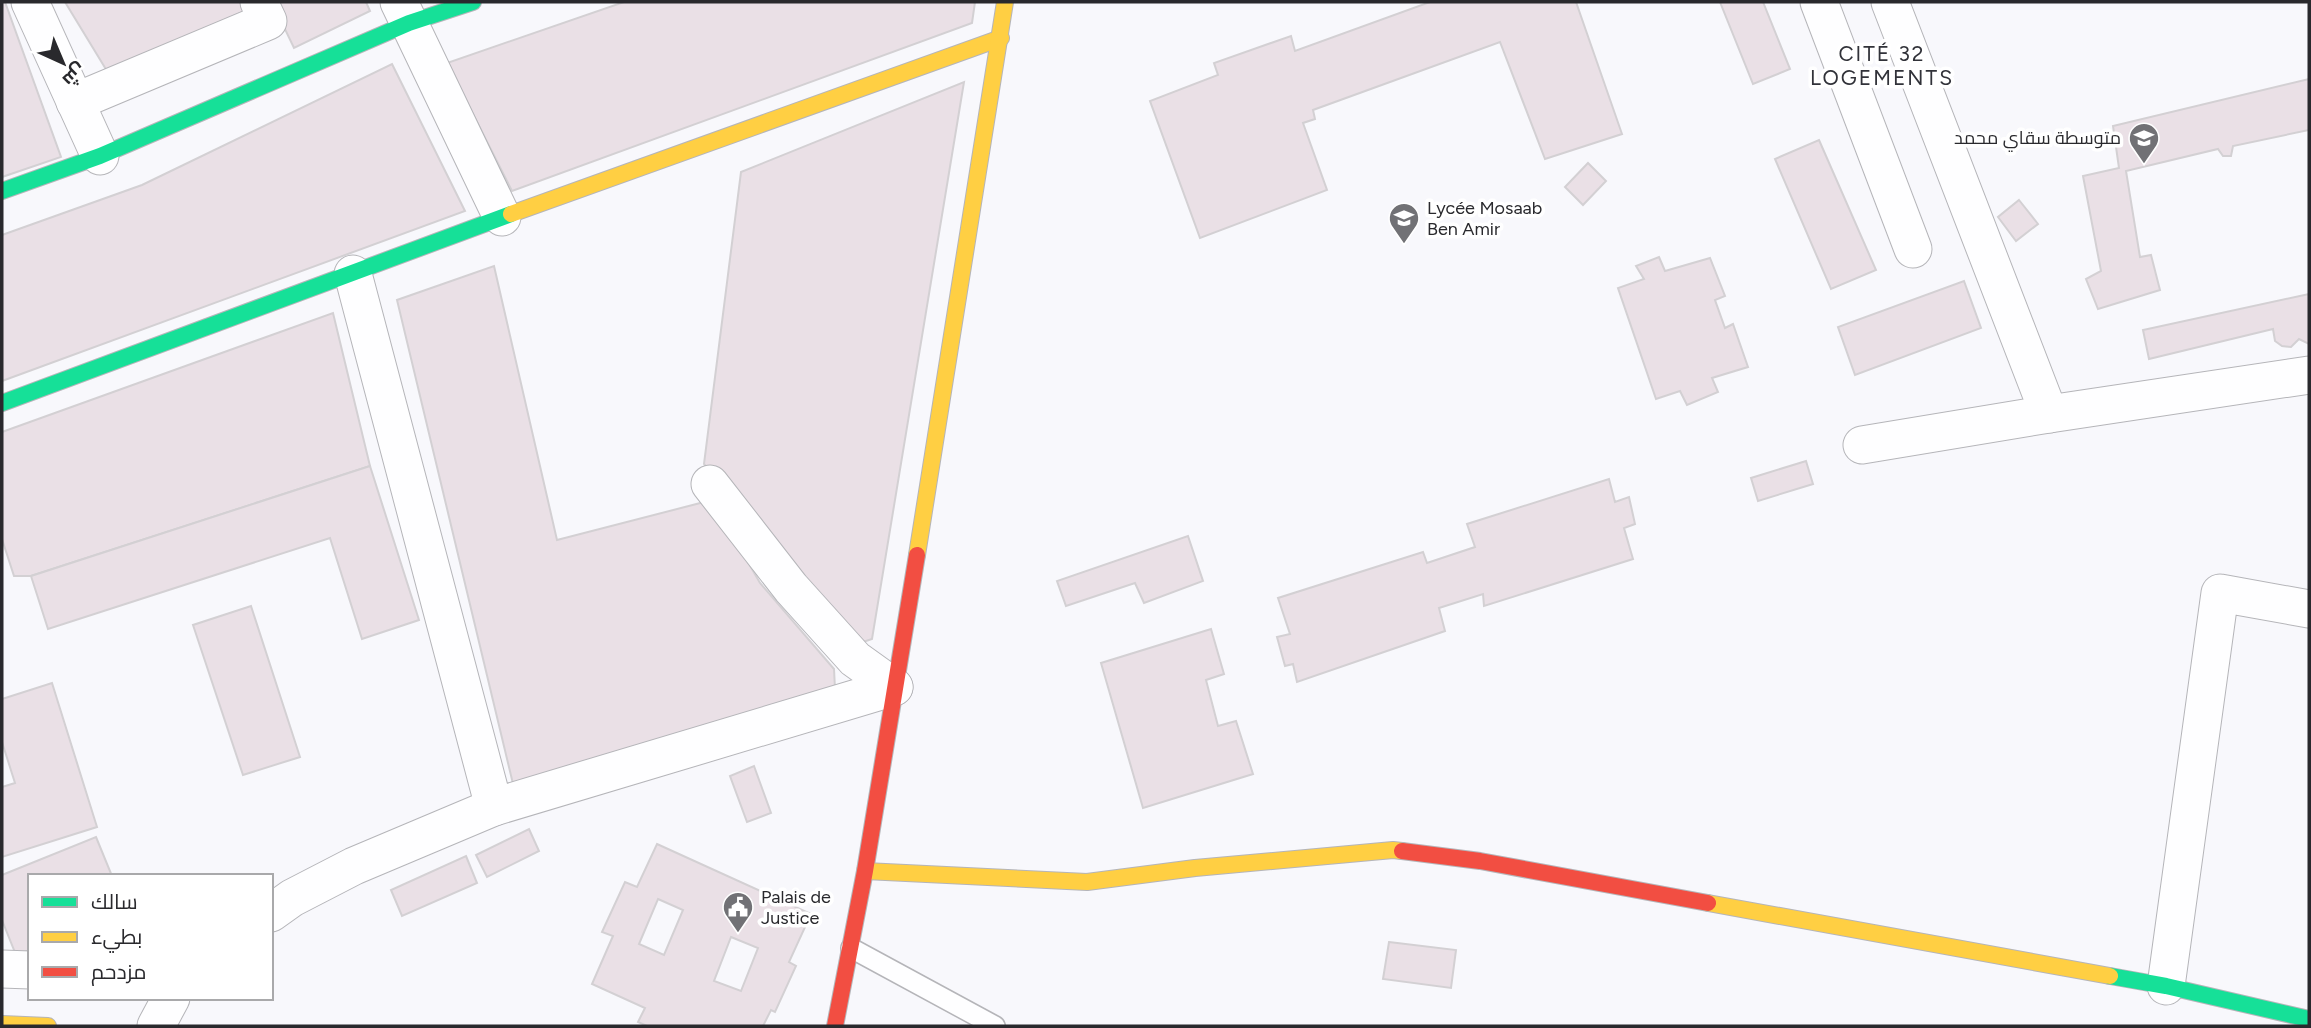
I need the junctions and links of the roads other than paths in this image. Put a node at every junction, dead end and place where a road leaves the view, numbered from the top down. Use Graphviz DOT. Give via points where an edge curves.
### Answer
graph roads {
  1 [pos="30,2"];
  2 [pos="258,2"];
  3 [pos="473,2"];
  4 [pos="1005,2"];
  5 [pos="1819,2"];
  6 [pos="1890,2"];
  7 [pos="404,13"];
  8 [pos="1001,38"];
  9 [pos="75,102"];
  10 [pos="100,156"];
  11 [pos="2,191"];
  12 [pos="502,217"];
  13 [pos="1913,249"];
  14 [pos="353,274"];
  15 [pos="2309,376"];
  16 [pos="2,403"];
  17 [pos="2049,414"];
  18 [pos="1862,445"];
  19 [pos="710,484"];
  20 [pos="2309,610"];
  21 [pos="894,687"];
  22 [pos="494,807"];
  23 [pos="865,871"];
  24 [pos="273,912"];
  25 [pos="852,948"];
  26 [pos="2,970"];
  27 [pos="28,970"];
  28 [pos="2166,986"];
  29 [pos="170,1000"];
  30 [pos="2308,1012"];
  31 [pos="2,1024"];
  32 [pos="48,1026"];
  33 [pos="156,1026"];
  34 [pos="835,1026"];
  35 [pos="995,1026"];
  1 -- 9 [label="street"];
  2 -- 9 [label="street" via="268,21"];
  3 -- 7 [label="street"];
  4 -- 8 [label="street"];
  5 -- 13 [label="street"];
  6 -- 17 [label="street"];
  7 -- 10 [label="street"];
  7 -- 12 [label="street"];
  8 -- 12 [label="street"];
  8 -- 21 [label="street"];
  9 -- 10 [label="street"];
  10 -- 11 [label="street"];
  12 -- 14 [label="street"];
  14 -- 16 [label="street"];
  14 -- 22 [label="street"];
  15 -- 17 [label="street"];
  17 -- 18 [label="street"];
  19 -- 21 [label="street" via="855,659"];
  20 -- 28 [label="street" via="2220,593"];
  21 -- 22 [label="street"];
  21 -- 23 [label="street"];
  22 -- 24 [label="street" via="354,866"];
  23 -- 25 [label="street"];
  23 -- 28 [label="street" via="1087,882 1392,850"];
  25 -- 34 [label="street"];
  25 -- 35 [label="lane"];
  26 -- 27 [label="street"];
  28 -- 30 [label="street"];
  29 -- 33 [label="street"];
  31 -- 32 [label="street"];
}
